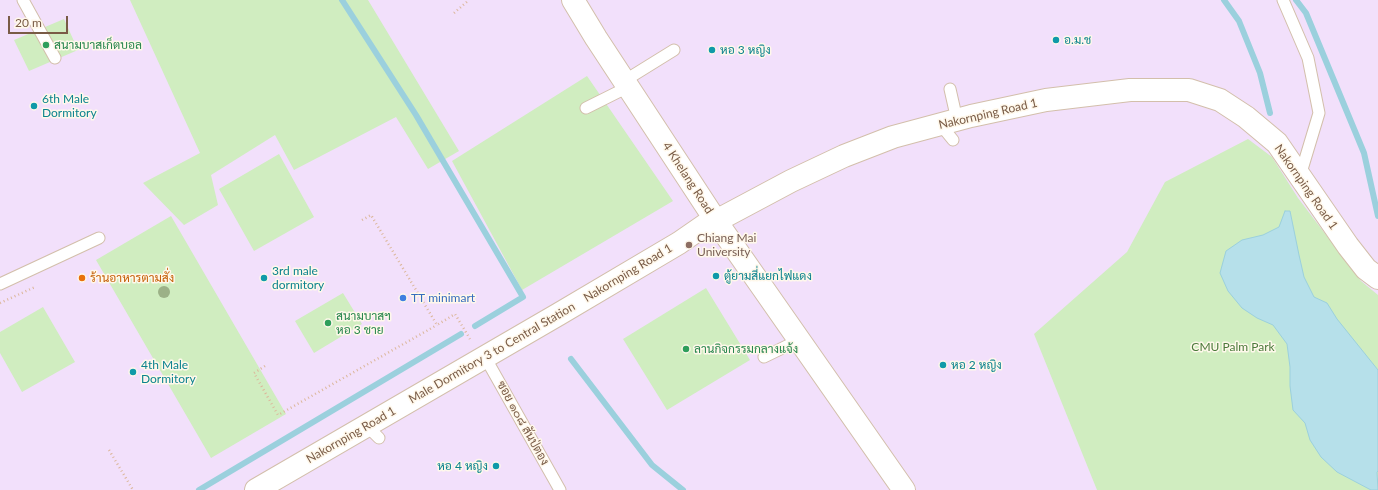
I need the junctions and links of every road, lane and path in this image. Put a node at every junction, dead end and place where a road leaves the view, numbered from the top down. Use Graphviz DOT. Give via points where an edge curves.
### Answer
graph roads {
  1 [pos="23,0"];
  2 [pos="469,0"];
  3 [pos="574,0"];
  4 [pos="1283,0"];
  5 [pos="454,13"];
  6 [pos="674,50"];
  7 [pos="55,58"];
  8 [pos="626,84"];
  9 [pos="950,89"];
  10 [pos="1189,90"];
  11 [pos="1119,91"];
  12 [pos="1046,100"];
  13 [pos="586,108"];
  14 [pos="950,128"];
  15 [pos="908,133"];
  16 [pos="844,156"];
  17 [pos="1300,177"];
  18 [pos="791,181"];
  19 [pos="1328,217"];
  20 [pos="362,220"];
  21 [pos="713,222"];
  22 [pos="99,238"];
  23 [pos="728,239"];
  24 [pos="679,243"];
  25 [pos="1372,274"];
  26 [pos="0,284"];
  27 [pos="36,287"];
  28 [pos="0,303"];
  29 [pos="436,325"];
  30 [pos="470,340"];
  31 [pos="799,340"];
  32 [pos="485,357"];
  33 [pos="764,357"];
  34 [pos="265,366"];
  35 [pos="370,429"];
  36 [pos="109,450"];
  37 [pos="558,487"];
  38 [pos="260,489"];
  39 [pos="133,490"];
  40 [pos="904,490"];
  1 -- 7 [label="lane"];
  2 -- 5 [label="path"];
  3 -- 8 [label="lane"];
  4 -- 17 [label="lane" via="1308,58 1319,113"];
  6 -- 8 [label="lane"];
  8 -- 13 [label="lane"];
  8 -- 21 [label="street, 4 Khelang Road"];
  9 -- 14 [label="lane"];
  10 -- 11 [label="street"];
  10 -- 17 [label="lane" via="1220,100 1246,117 1277,143"];
  11 -- 12 [label="lane"];
  12 -- 14 [label="street, Nakornping Road 1"];
  14 -- 15 [label="lane"];
  14 -- 15 [label="lane"];
  15 -- 16 [label="lane"];
  16 -- 18 [label="lane"];
  16 -- 21 [label="lane, Male Dormitory 3 to Central Station"];
  17 -- 19 [label="lane"];
  18 -- 21 [label="street"];
  19 -- 25 [label="street, Nakornping Road 1"];
  20 -- 29 [label="path" via="371,215"];
  21 -- 23 [label="street, 4 Khelang Road"];
  21 -- 24 [label="lane, Male Dormitory 3 to Central Station"];
  21 -- 31 [label="lane"];
  22 -- 26 [label="lane"];
  23 -- 31 [label="lane"];
  24 -- 32 [label="lane, Male Dormitory 3 to Central Station"];
  24 -- 32 [label="street, Nakornping Road 1"];
  27 -- 28 [label="path"];
  29 -- 30 [label="path" via="455,314"];
  29 -- 34 [label="path" via="278,415 254,373"];
  31 -- 33 [label="lane"];
  31 -- 40 [label="lane"];
  32 -- 35 [label="lane, Male Dormitory 3 to Central Station"];
  32 -- 37 [label="lane, ซอย ๑๐๘ สันป่ตอง"];
  35 -- 38 [label="street, Nakornping Road 1"];
  36 -- 39 [label="path"];
}
